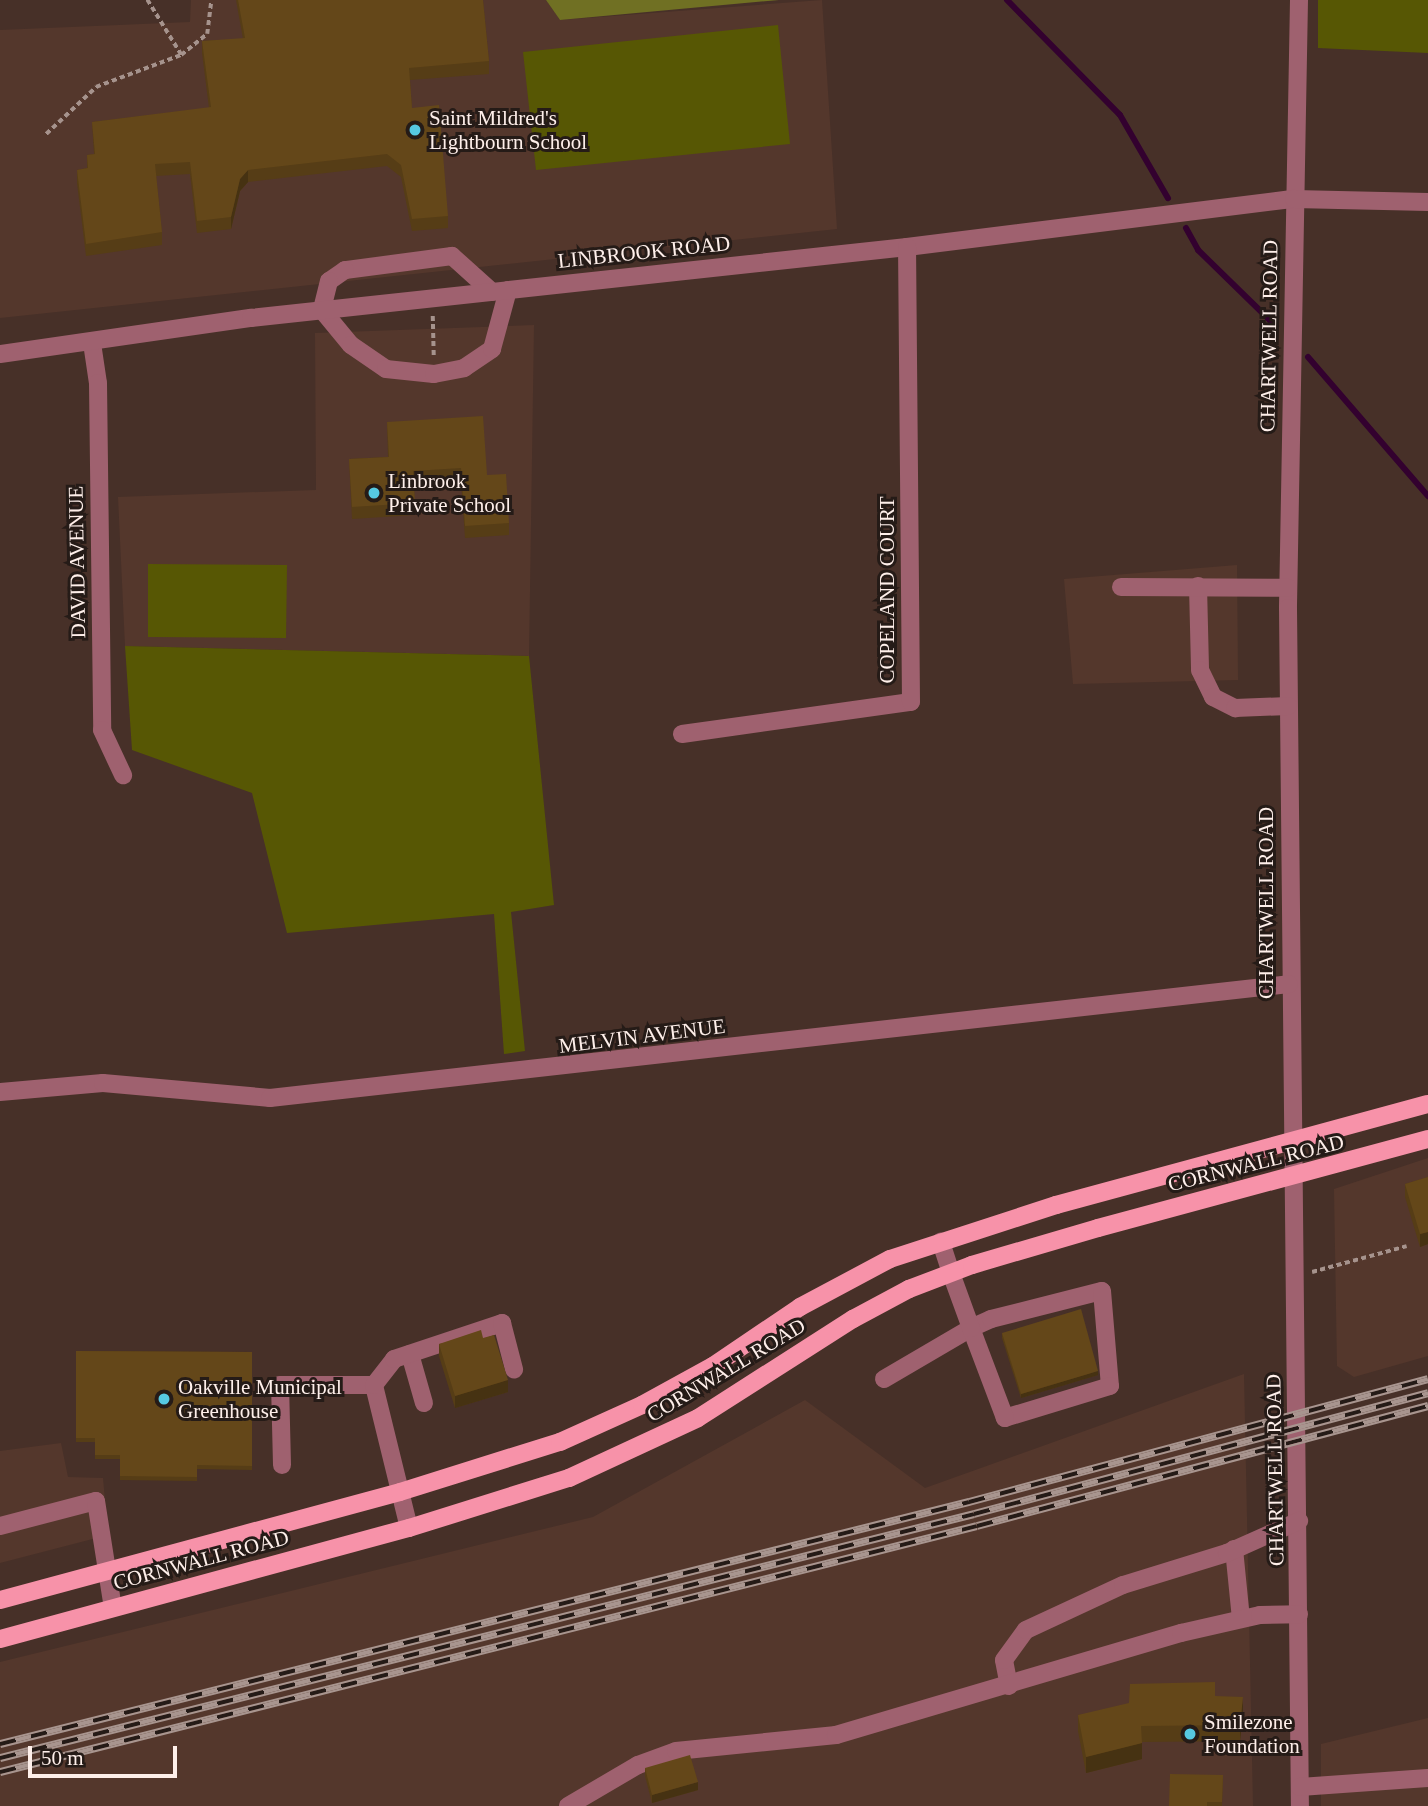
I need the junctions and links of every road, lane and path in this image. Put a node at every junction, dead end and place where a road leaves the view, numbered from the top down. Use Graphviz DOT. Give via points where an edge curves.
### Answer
graph roads {
  1 [pos="147,0"];
  2 [pos="211,0"];
  3 [pos="1299,0"];
  4 [pos="181,55"];
  5 [pos="46,134"];
  6 [pos="1294,199"];
  7 [pos="1428,202"];
  8 [pos="907,247"];
  9 [pos="500,291"];
  10 [pos="433,298"];
  11 [pos="321,310"];
  12 [pos="92,343"];
  13 [pos="0,354"];
  14 [pos="434,374"];
  15 [pos="1198,586"];
  16 [pos="1121,587"];
  17 [pos="1288,588"];
  18 [pos="1288,706"];
  19 [pos="682,734"];
  20 [pos="123,775"];
  21 [pos="1289,984"];
  22 [pos="0,1092"];
  23 [pos="1428,1104"];
  24 [pos="1428,1139"];
  25 [pos="1294,1142"];
  26 [pos="1295,1175"];
  27 [pos="941,1242"];
  28 [pos="1408,1245"];
  29 [pos="951,1273"];
  30 [pos="1293,1277"];
  31 [pos="971,1328"];
  32 [pos="410,1354"];
  33 [pos="514,1369"];
  34 [pos="884,1379"];
  35 [pos="374,1385"];
  36 [pos="424,1404"];
  37 [pos="282,1465"];
  38 [pos="400,1492"];
  39 [pos="1299,1521"];
  40 [pos="0,1526"];
  41 [pos="409,1528"];
  42 [pos="1234,1549"];
  43 [pos="106,1573"];
  44 [pos="0,1601"];
  45 [pos="113,1608"];
  46 [pos="1299,1614"];
  47 [pos="1241,1619"];
  48 [pos="0,1639"];
  49 [pos="1009,1686"];
  50 [pos="1428,1778"];
  51 [pos="1300,1787"];
  52 [pos="568,1806"];
  53 [pos="1300,1806"];
  1 -- 4 [label="path"];
  2 -- 4 [label="path" via="207,34"];
  3 -- 6 [label="street, CHARTWELL ROAD"];
  4 -- 5 [label="path" via="96,87"];
  6 -- 7 [label="street, LINBROOK ROAD"];
  6 -- 8 [label="street, LINBROOK ROAD"];
  6 -- 17 [label="street, CHARTWELL ROAD"];
  8 -- 9 [label="street, LINBROOK ROAD"];
  8 -- 19 [label="street, COPELAND COURT" via="911,702"];
  9 -- 10 [label="street, LINBROOK ROAD"];
  9 -- 11 [label="street" via="452,256 345,270 329,281"];
  9 -- 14 [label="street" via="492,349 464,368"];
  10 -- 11 [label="street, LINBROOK ROAD"];
  10 -- 14 [label="path"];
  11 -- 12 [label="street, LINBROOK ROAD"];
  11 -- 14 [label="street" via="351,345 386,369"];
  12 -- 13 [label="street, LINBROOK ROAD"];
  12 -- 20 [label="street, DAVID AVENUE" via="98,383 102,730"];
  15 -- 16 [label="street"];
  15 -- 17 [label="street"];
  15 -- 18 [label="street" via="1200,670 1213,697 1235,708"];
  17 -- 18 [label="street, CHARTWELL ROAD"];
  18 -- 21 [label="street, CHARTWELL ROAD"];
  21 -- 22 [label="street, MELVIN AVENUE" via="270,1098 103,1083"];
  21 -- 25 [label="street, CHARTWELL ROAD"];
  23 -- 25 [label="main road, CORNWALL ROAD"];
  24 -- 26 [label="main road, CORNWALL ROAD"];
  25 -- 26 [label="street, CHARTWELL ROAD"];
  25 -- 27 [label="main road, CORNWALL ROAD" via="1056,1205"];
  26 -- 29 [label="main road, CORNWALL ROAD"];
  26 -- 30 [label="street, CHARTWELL ROAD"];
  27 -- 29 [label="street"];
  27 -- 38 [label="main road, CORNWALL ROAD" via="890,1259 800,1307 713,1366 642,1405 560,1442"];
  28 -- 30 [label="path"];
  29 -- 31 [label="street"];
  29 -- 41 [label="main road, CORNWALL ROAD" via="853,1319 698,1418 642,1446 569,1478"];
  30 -- 39 [label="street, CHARTWELL ROAD"];
  31 -- 31 [label="street" via="1005,1418 1110,1386 1102,1291"];
  31 -- 34 [label="street"];
  32 -- 33 [label="street" via="502,1322"];
  32 -- 35 [label="street" via="394,1359"];
  32 -- 36 [label="street"];
  35 -- 37 [label="street" via="280,1385"];
  35 -- 38 [label="street"];
  38 -- 41 [label="street"];
  38 -- 43 [label="main road, CORNWALL ROAD"];
  39 -- 42 [label="street"];
  39 -- 46 [label="street, CHARTWELL ROAD"];
  40 -- 43 [label="street" via="96,1501"];
  41 -- 45 [label="main road, CORNWALL ROAD"];
  42 -- 47 [label="street"];
  42 -- 49 [label="street" via="1123,1585 1026,1630 1004,1660"];
  43 -- 44 [label="main road, CORNWALL ROAD"];
  43 -- 45 [label="street"];
  45 -- 48 [label="main road, CORNWALL ROAD"];
  46 -- 47 [label="street"];
  46 -- 51 [label="street, CHARTWELL ROAD"];
  47 -- 49 [label="street"];
  49 -- 52 [label="street" via="836,1735 676,1751 638,1765"];
  50 -- 51 [label="street"];
  51 -- 53 [label="street, CHARTWELL ROAD"];
}
